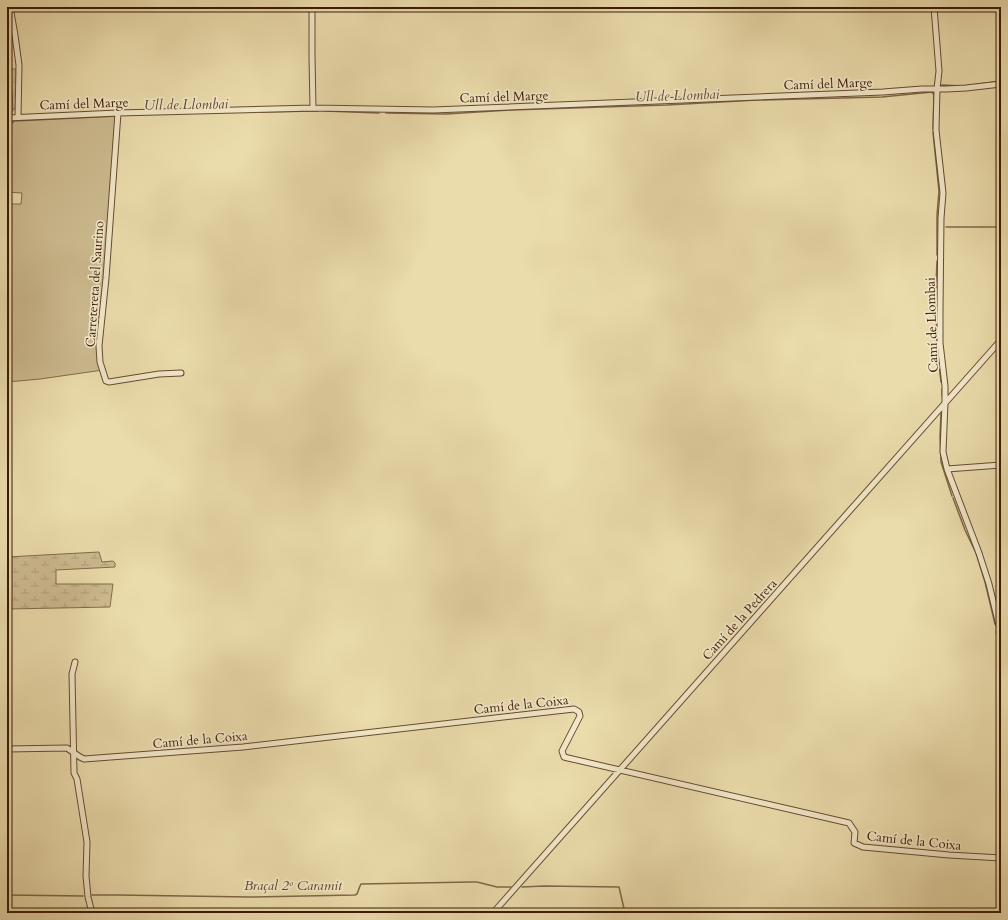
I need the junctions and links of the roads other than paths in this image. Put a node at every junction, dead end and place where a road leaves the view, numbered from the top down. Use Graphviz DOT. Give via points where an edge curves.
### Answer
graph roads {
  1 [pos="10,7"];
  2 [pos="312,7"];
  3 [pos="934,7"];
  4 [pos="1001,84"];
  5 [pos="937,89"];
  6 [pos="313,108"];
  7 [pos="118,112"];
  8 [pos="18,117"];
  9 [pos="8,118"];
  10 [pos="7,127"];
  11 [pos="1001,340"];
  12 [pos="181,373"];
  13 [pos="945,403"];
  14 [pos="1001,465"];
  15 [pos="947,469"];
  16 [pos="1001,634"];
  17 [pos="75,662"];
  18 [pos="7,749"];
  19 [pos="74,754"];
  20 [pos="619,770"];
  21 [pos="1001,858"];
  22 [pos="92,913"];
  23 [pos="493,913"];
  1 -- 8 [label="street" via="19,65"];
  2 -- 6 [label="street"];
  3 -- 5 [label="street, Camí de Llombai" via="939,71"];
  4 -- 5 [label="street, Camí del Marge"];
  5 -- 6 [label="street, Camí del Marge" via="433,110"];
  5 -- 13 [label="street, Camí de Llombai" via="936,130 943,193 940,330"];
  6 -- 7 [label="street, Camí del Marge"];
  7 -- 8 [label="street, Camí del Marge"];
  7 -- 12 [label="street, Carretereta del Saurino" via="100,362 106,381 109,382"];
  8 -- 9 [label="street, Camí del Marge"];
  9 -- 10 [label="street"];
  11 -- 13 [label="street, Camí de la Pedrera"];
  13 -- 15 [label="street, Camí de Llombai" via="943,452"];
  13 -- 20 [label="street, Camí de la Pedrera"];
  14 -- 15 [label="street"];
  15 -- 16 [label="street, Camí de Llombai" via="989,584"];
  17 -- 19 [label="street" via="72,674"];
  18 -- 19 [label="street, Camí de la Coixa" via="67,748"];
  19 -- 20 [label="street, Camí de la Coixa" via="84,759 243,747 574,709 580,716 562,751 564,757"];
  19 -- 22 [label="street" via="74,773 87,842 86,876"];
  20 -- 21 [label="street, Camí de la Coixa" via="849,823 855,832 854,843 863,847"];
  20 -- 23 [label="street, Camí de la Pedrera"];
}
